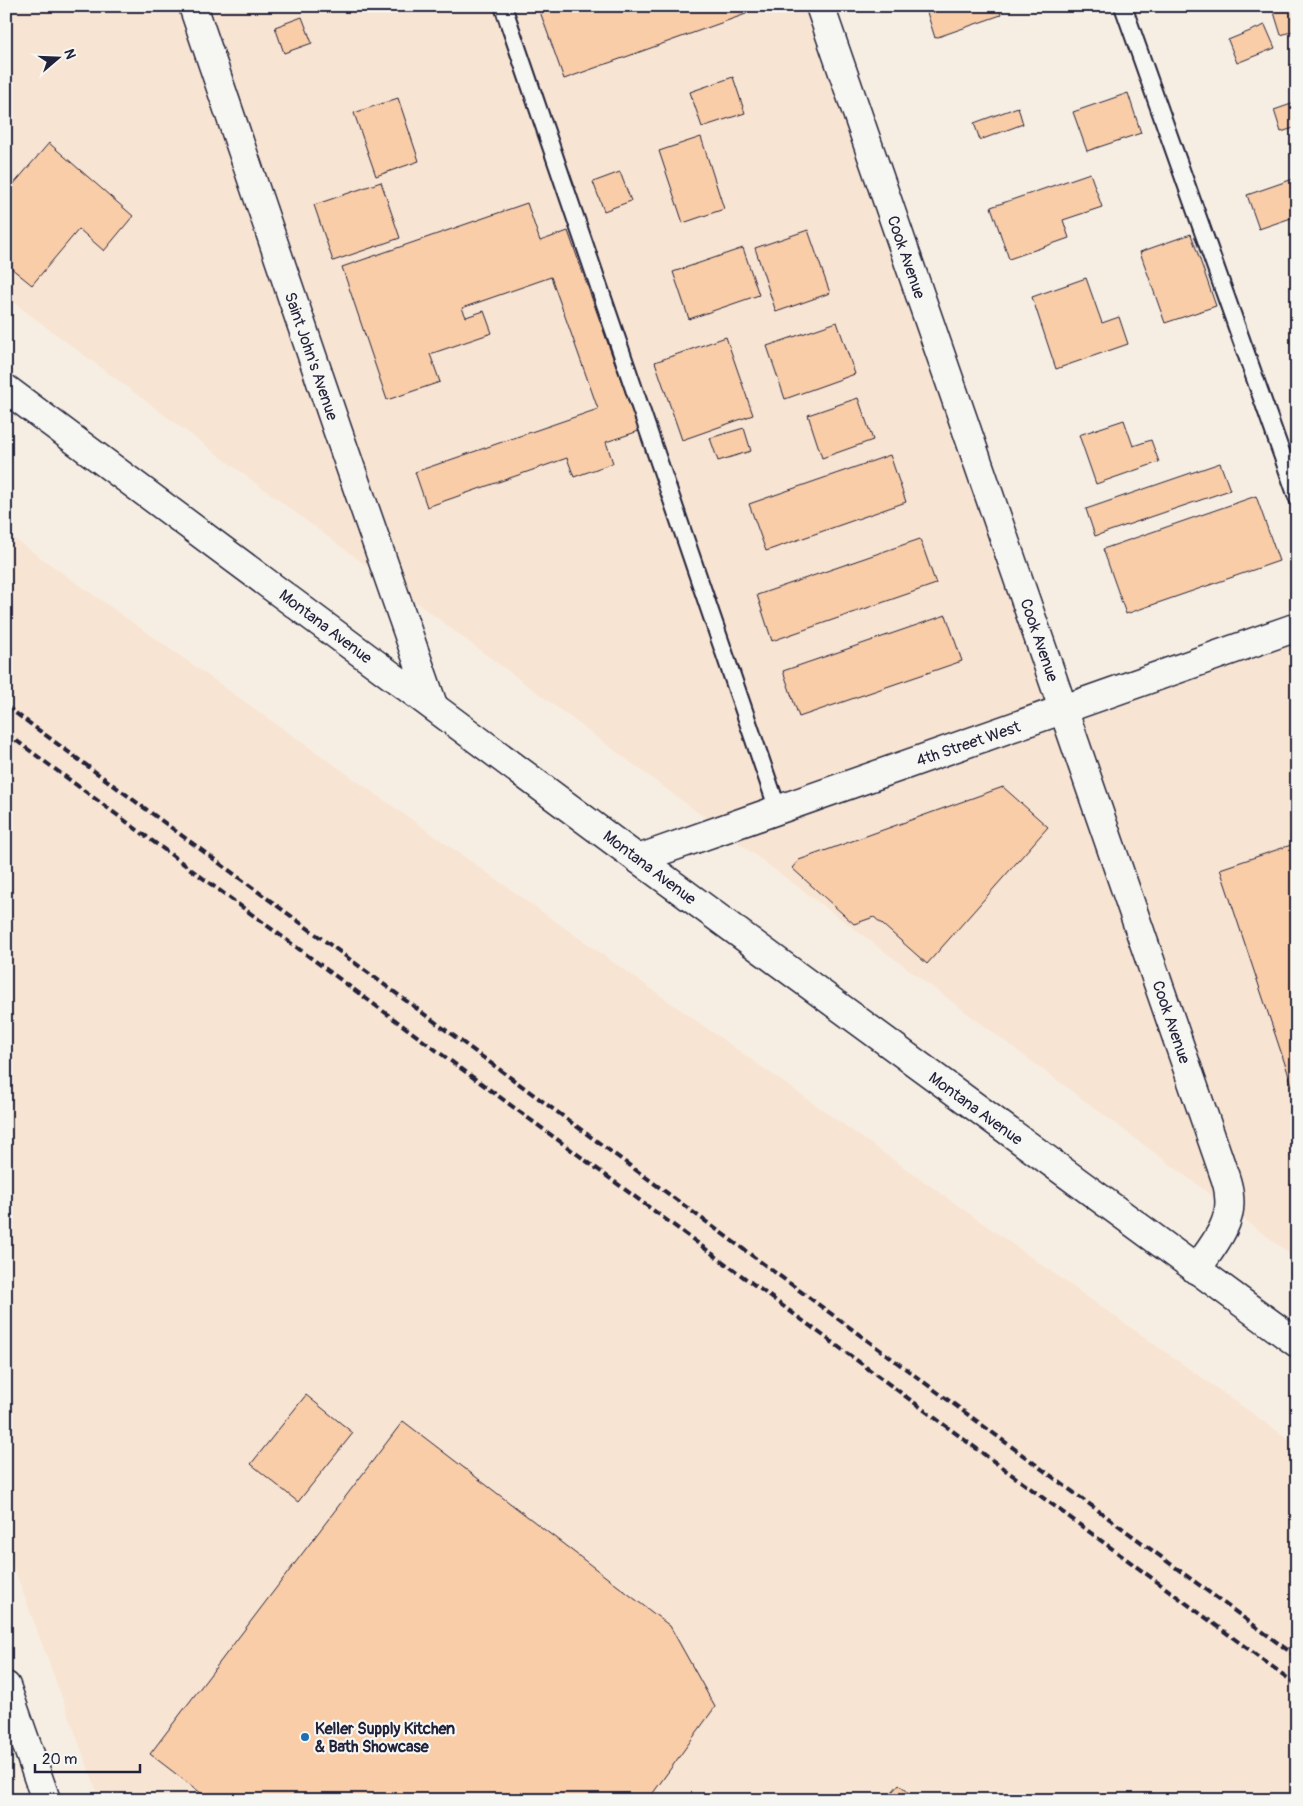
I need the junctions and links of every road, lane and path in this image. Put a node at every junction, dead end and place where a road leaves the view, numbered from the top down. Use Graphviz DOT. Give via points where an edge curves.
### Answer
graph roads {
  1 [pos="194,6"];
  2 [pos="503,6"];
  3 [pos="820,6"];
  4 [pos="1123,6"];
  5 [pos="7,390"];
  6 [pos="1297,497"];
  7 [pos="1297,627"];
  8 [pos="433,705"];
  9 [pos="1064,709"];
  10 [pos="778,810"];
  11 [pos="638,859"];
  12 [pos="1196,1270"];
  13 [pos="1297,1343"];
  14 [pos="6,1686"];
  15 [pos="46,1800"];
  1 -- 8 [label="street, Saint John's Avenue"];
  2 -- 10 [label="lane"];
  3 -- 9 [label="street, Cook Avenue"];
  4 -- 6 [label="lane"];
  5 -- 8 [label="street, Montana Avenue"];
  7 -- 9 [label="street, 4th Street West"];
  8 -- 11 [label="street, Montana Avenue"];
  9 -- 10 [label="street, 4th Street West"];
  9 -- 12 [label="street, Cook Avenue" via="1230,1197 1220,1235"];
  10 -- 11 [label="street, 4th Street West"];
  11 -- 12 [label="street, Montana Avenue"];
  12 -- 13 [label="street, Montana Avenue"];
  14 -- 15 [label="street"];
}
